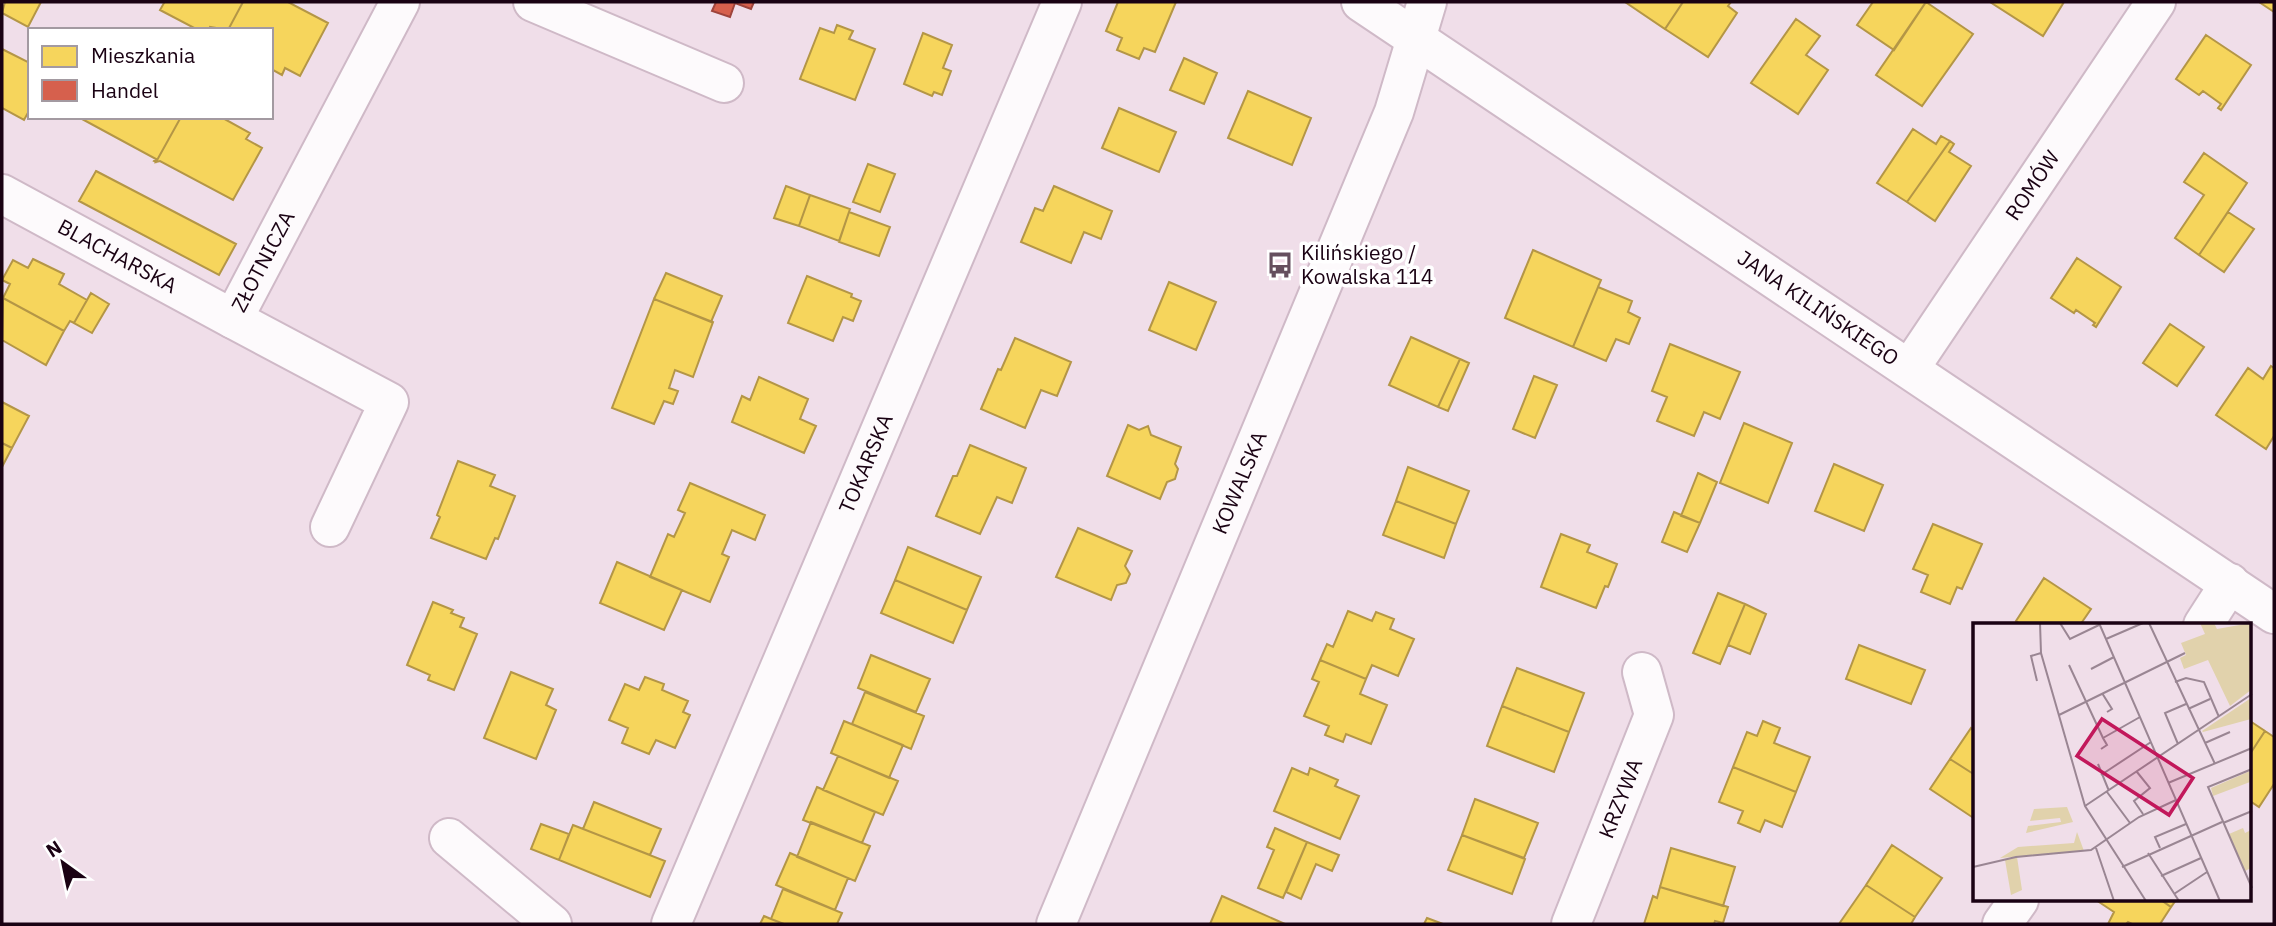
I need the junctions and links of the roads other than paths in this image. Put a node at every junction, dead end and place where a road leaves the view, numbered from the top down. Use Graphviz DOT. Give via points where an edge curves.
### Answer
graph roads {
  1 [pos="400,2"];
  2 [pos="533,2"];
  3 [pos="1062,2"];
  4 [pos="1361,2"];
  5 [pos="1427,2"];
  6 [pos="2155,2"];
  7 [pos="1415,38"];
  8 [pos="724,83"];
  9 [pos="2,194"];
  10 [pos="233,319"];
  11 [pos="1910,368"];
  12 [pos="330,527"];
  13 [pos="2230,583"];
  14 [pos="2274,614"];
  15 [pos="2204,623"];
  16 [pos="1642,672"];
  17 [pos="449,838"];
  18 [pos="2018,902"];
  19 [pos="552,924"];
  20 [pos="671,924"];
  21 [pos="1055,924"];
  22 [pos="1572,924"];
  23 [pos="2002,924"];
  1 -- 10 [label="street, ZŁOTNICZA"];
  2 -- 8 [label="street"];
  3 -- 20 [label="street, TOKARSKA"];
  4 -- 7 [label="street, JANA KILIŃSKIEGO"];
  5 -- 7 [label="street, KOWALSKA"];
  6 -- 11 [label="street, ROMÓW"];
  7 -- 11 [label="street, JANA KILIŃSKIEGO"];
  7 -- 21 [label="street, KOWALSKA" via="1389,125"];
  9 -- 10 [label="street, BLACHARSKA"];
  10 -- 12 [label="street, ZŁOTNICZA" via="388,402"];
  11 -- 13 [label="street, JANA KILIŃSKIEGO"];
  13 -- 14 [label="street, JANA KILIŃSKIEGO"];
  13 -- 15 [label="street"];
  16 -- 22 [label="street, KRZYWA" via="1654,715"];
  17 -- 19 [label="street"];
  18 -- 23 [label="street"];
}
